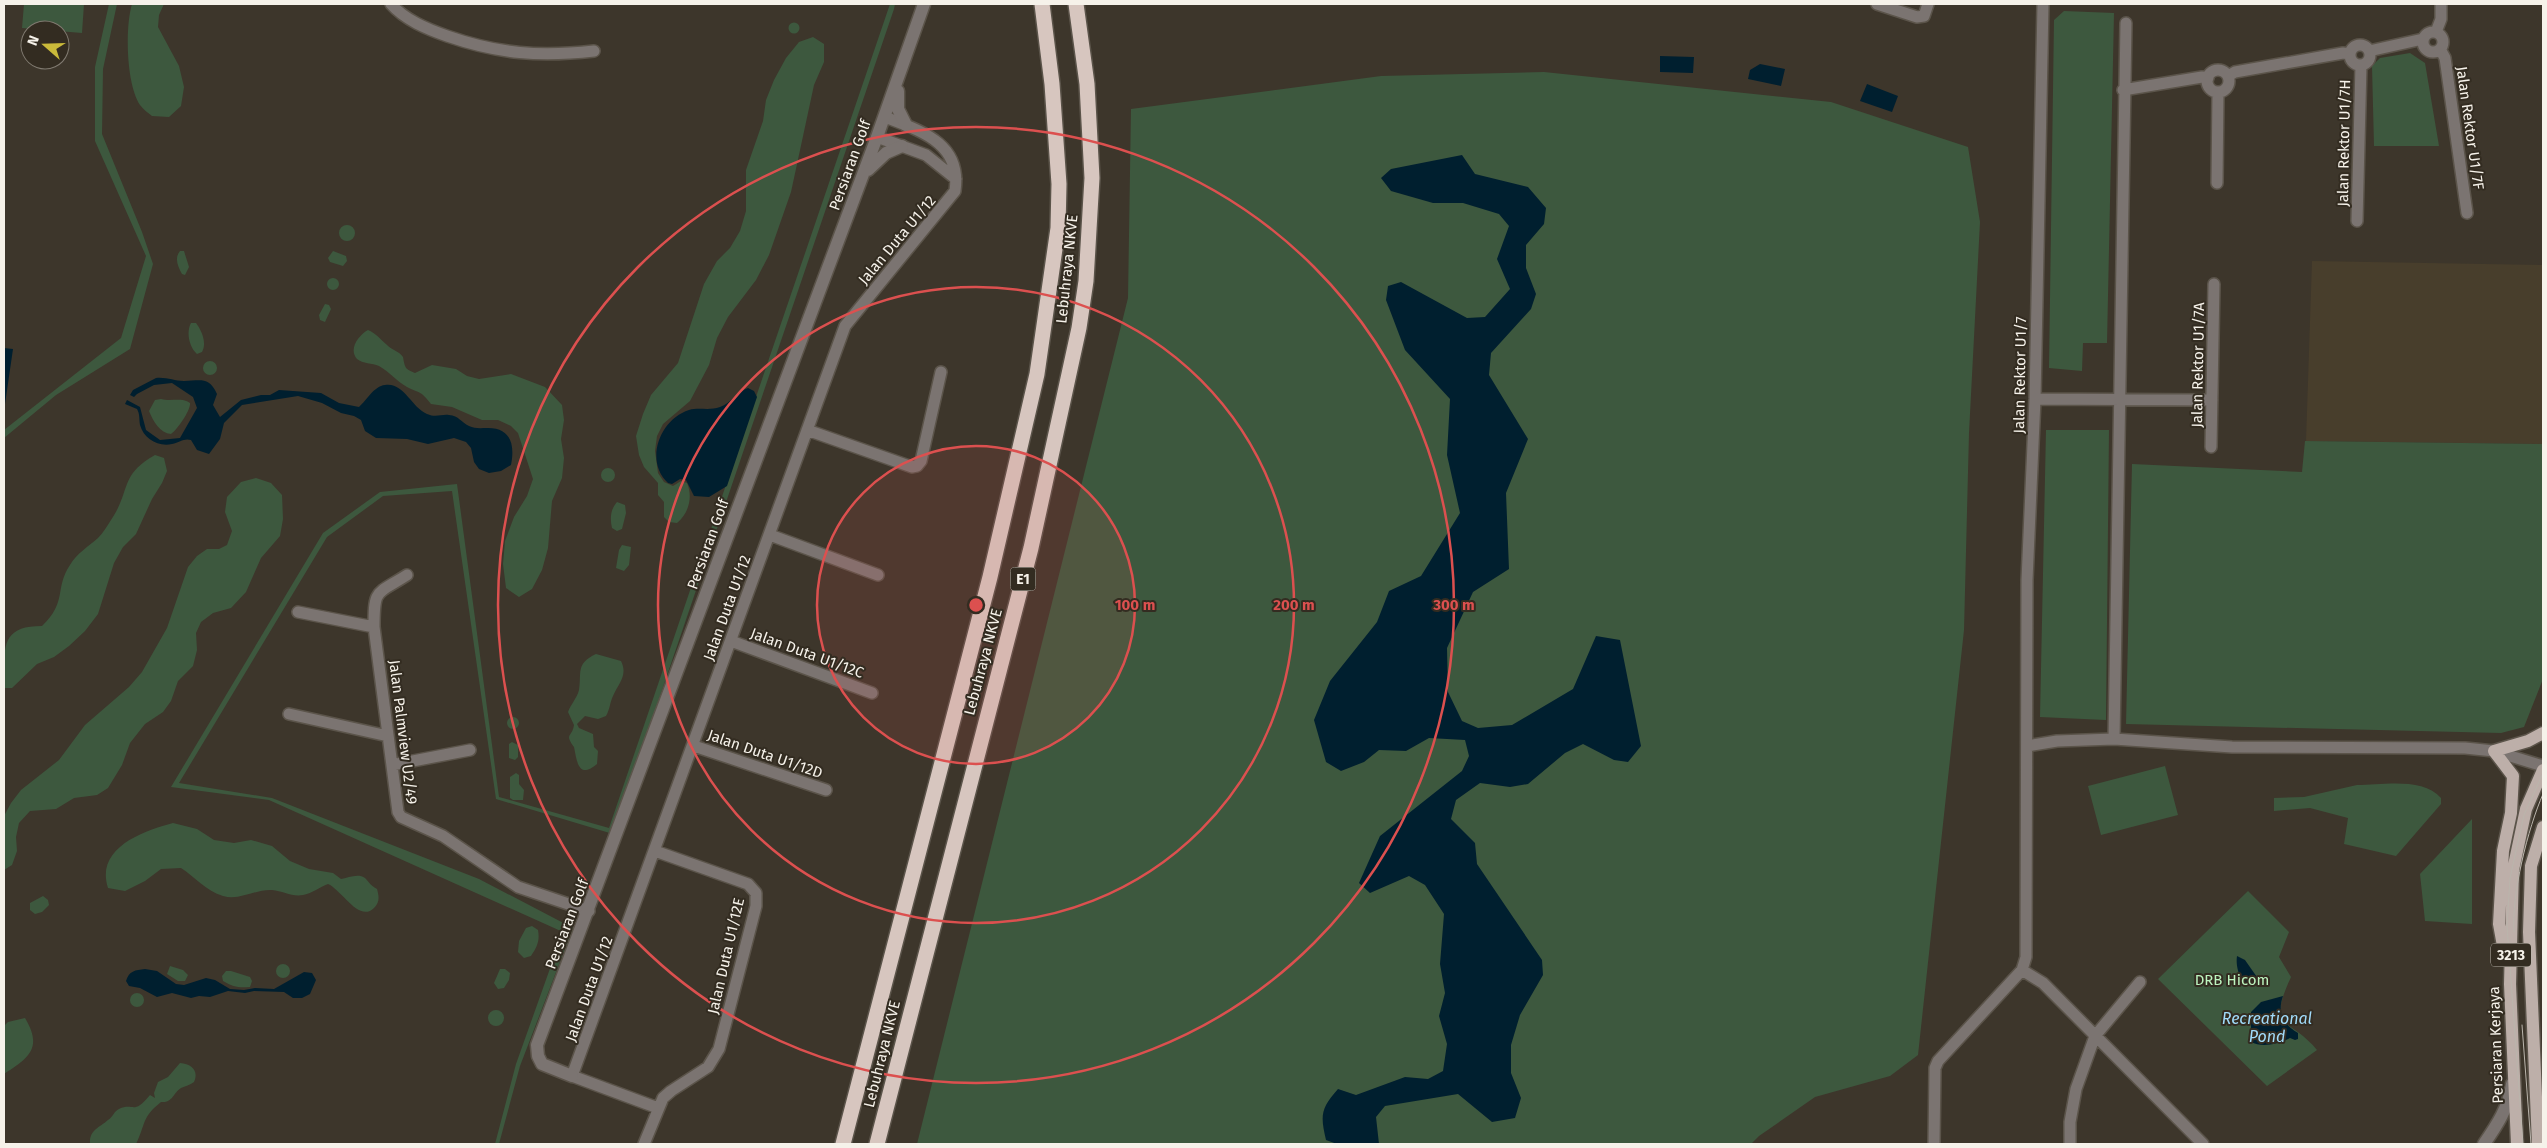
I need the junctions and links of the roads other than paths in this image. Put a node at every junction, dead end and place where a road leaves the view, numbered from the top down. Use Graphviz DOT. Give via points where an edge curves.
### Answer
graph roads {
  1 [pos="391,4"];
  2 [pos="924,4"];
  3 [pos="1042,4"];
  4 [pos="1076,4"];
  5 [pos="1877,4"];
  6 [pos="1928,4"];
  7 [pos="2043,4"];
  8 [pos="2441,4"];
  9 [pos="2126,23"];
  10 [pos="2436,32"];
  11 [pos="2422,39"];
  12 [pos="2440,49"];
  13 [pos="594,51"];
  14 [pos="2370,51"];
  15 [pos="2350,54"];
  16 [pos="902,66"];
  17 [pos="2361,66"];
  18 [pos="2228,76"];
  19 [pos="2208,78"];
  20 [pos="2123,90"];
  21 [pos="2218,92"];
  22 [pos="885,117"];
  23 [pos="906,125"];
  24 [pos="877,137"];
  25 [pos="934,139"];
  26 [pos="902,146"];
  27 [pos="926,155"];
  28 [pos="862,178"];
  29 [pos="956,179"];
  30 [pos="2217,183"];
  31 [pos="2467,213"];
  32 [pos="2357,221"];
  33 [pos="2214,284"];
  34 [pos="941,372"];
  35 [pos="2118,398"];
  36 [pos="2034,399"];
  37 [pos="2212,400"];
  38 [pos="807,430"];
  39 [pos="2211,447"];
  40 [pos="770,535"];
  41 [pos="407,575"];
  42 [pos="878,575"];
  43 [pos="298,612"];
  44 [pos="374,627"];
  45 [pos="731,641"];
  46 [pos="872,693"];
  47 [pos="288,714"];
  48 [pos="2543,734"];
  49 [pos="388,736"];
  50 [pos="2114,739"];
  51 [pos="694,746"];
  52 [pos="2027,746"];
  53 [pos="470,750"];
  54 [pos="2494,751"];
  55 [pos="392,765"];
  56 [pos="2543,766"];
  57 [pos="2543,770"];
  58 [pos="826,790"];
  59 [pos="2543,828"];
  60 [pos="656,851"];
  61 [pos="589,912"];
  62 [pos="2022,970"];
  63 [pos="2140,982"];
  64 [pos="2510,984"];
  65 [pos="2095,1036"];
  66 [pos="2513,1070"];
  67 [pos="572,1076"];
  68 [pos="658,1108"];
  69 [pos="644,1144"];
  70 [pos="844,1144"];
  71 [pos="877,1144"];
  72 [pos="1934,1144"];
  73 [pos="2070,1144"];
  74 [pos="2203,1144"];
  75 [pos="2484,1144"];
  76 [pos="2517,1144"];
  77 [pos="2538,1144"];
  1 -- 13 [label="street" via="400,14 430,30 478,47 509,53 554,55"];
  2 -- 16 [label="street, Persiaran Golf"];
  3 -- 70 [label="highway, Lebuhraya NKVE / E1" via="1059,184 1058,228 1037,374 990,577"];
  4 -- 71 [label="highway, Lebuhraya NKVE / E1" via="1088,84 1092,178 1086,281 1079,328 1031,548"];
  5 -- 6 [label="street" via="1917,17 1924,16"];
  7 -- 36 [label="street, Jalan Rektor U1/7"];
  8 -- 10 [label="street" via="2441,19"];
  9 -- 20 [label="street"];
  10 -- 11 [label="street" via="2426,34"];
  10 -- 12 [label="street" via="2443,40"];
  11 -- 12 [label="street" via="2428,51 2434,53"];
  11 -- 14 [label="street"];
  12 -- 31 [label="street, Jalan Rektor U1/7F" via="2445,58"];
  14 -- 15 [label="street" via="2358,45"];
  14 -- 17 [label="street" via="2369,60"];
  15 -- 17 [label="street" via="2352,62"];
  15 -- 18 [label="street" via="2235,72"];
  16 -- 22 [label="street, Persiaran Golf"];
  16 -- 23 [label="street" via="897,102"];
  17 -- 32 [label="street, Jalan Rektor U1/7H"];
  18 -- 19 [label="street" via="2217,70"];
  18 -- 21 [label="street" via="2227,86"];
  19 -- 20 [label="street"];
  19 -- 21 [label="street" via="2210,87"];
  20 -- 35 [label="street"];
  21 -- 30 [label="street"];
  22 -- 23 [label="street"];
  22 -- 24 [label="street, Persiaran Golf"];
  23 -- 25 [label="street"];
  24 -- 26 [label="street"];
  24 -- 28 [label="street, Persiaran Golf"];
  25 -- 27 [label="street"];
  25 -- 29 [label="street" via="952,160"];
  26 -- 27 [label="street"];
  26 -- 28 [label="street" via="878,159"];
  27 -- 29 [label="street"];
  28 -- 61 [label="street, Persiaran Golf"];
  29 -- 38 [label="street, Jalan Duta U1/12" via="951,198 845,326"];
  33 -- 37 [label="street, Jalan Rektor U1/7A"];
  34 -- 38 [label="street" via="921,461 916,466"];
  35 -- 36 [label="street"];
  35 -- 37 [label="street"];
  35 -- 50 [label="street"];
  36 -- 52 [label="street, Jalan Rektor U1/7" via="2027,580"];
  37 -- 39 [label="street, Jalan Rektor U1/7A"];
  38 -- 40 [label="street, Jalan Duta U1/12"];
  40 -- 42 [label="street"];
  40 -- 45 [label="street, Jalan Duta U1/12"];
  41 -- 44 [label="street, Jalan Palmview U2/49" via="377,594 374,599"];
  43 -- 44 [label="street"];
  44 -- 49 [label="street, Jalan Palmview U2/49"];
  45 -- 46 [label="street, Jalan Duta U1/12C"];
  45 -- 51 [label="street, Jalan Duta U1/12"];
  47 -- 49 [label="street"];
  48 -- 54 [label="main road"];
  49 -- 55 [label="street, Jalan Palmview U2/49"];
  50 -- 52 [label="street" via="2057,741"];
  50 -- 54 [label="street" via="2232,747"];
  51 -- 58 [label="street, Jalan Duta U1/12D"];
  51 -- 60 [label="street, Jalan Duta U1/12"];
  52 -- 62 [label="street, Jalan Rektor U1/7" via="2026,957"];
  53 -- 55 [label="street"];
  54 -- 56 [label="street"];
  54 -- 64 [label="main road" via="2513,776 2511,813 2503,851 2499,924"];
  55 -- 61 [label="street, Jalan Palmview U2/49" via="401,817 443,836 518,887"];
  57 -- 64 [label="main road, Persiaran Kerjaya / 3213" via="2526,810 2513,870"];
  59 -- 77 [label="main road, 3213" via="2531,866 2529,932"];
  60 -- 67 [label="street, Jalan Duta U1/12"];
  60 -- 68 [label="street, Jalan Duta U1/12E" via="748,884 756,893 756,906 719,1049 708,1067 671,1091"];
  61 -- 67 [label="street, Persiaran Golf" via="537,1045 542,1064"];
  62 -- 65 [label="street" via="2043,983"];
  62 -- 72 [label="street" via="1938,1061 1935,1068"];
  63 -- 65 [label="street"];
  64 -- 66 [label="main road, Persiaran Kerjaya / 3213"];
  65 -- 73 [label="street" via="2076,1088"];
  65 -- 74 [label="street"];
  66 -- 75 [label="street" via="2510,1097"];
  66 -- 76 [label="main road, Persiaran Kerjaya / 3213"];
  67 -- 68 [label="street"];
  68 -- 69 [label="street"];
}
